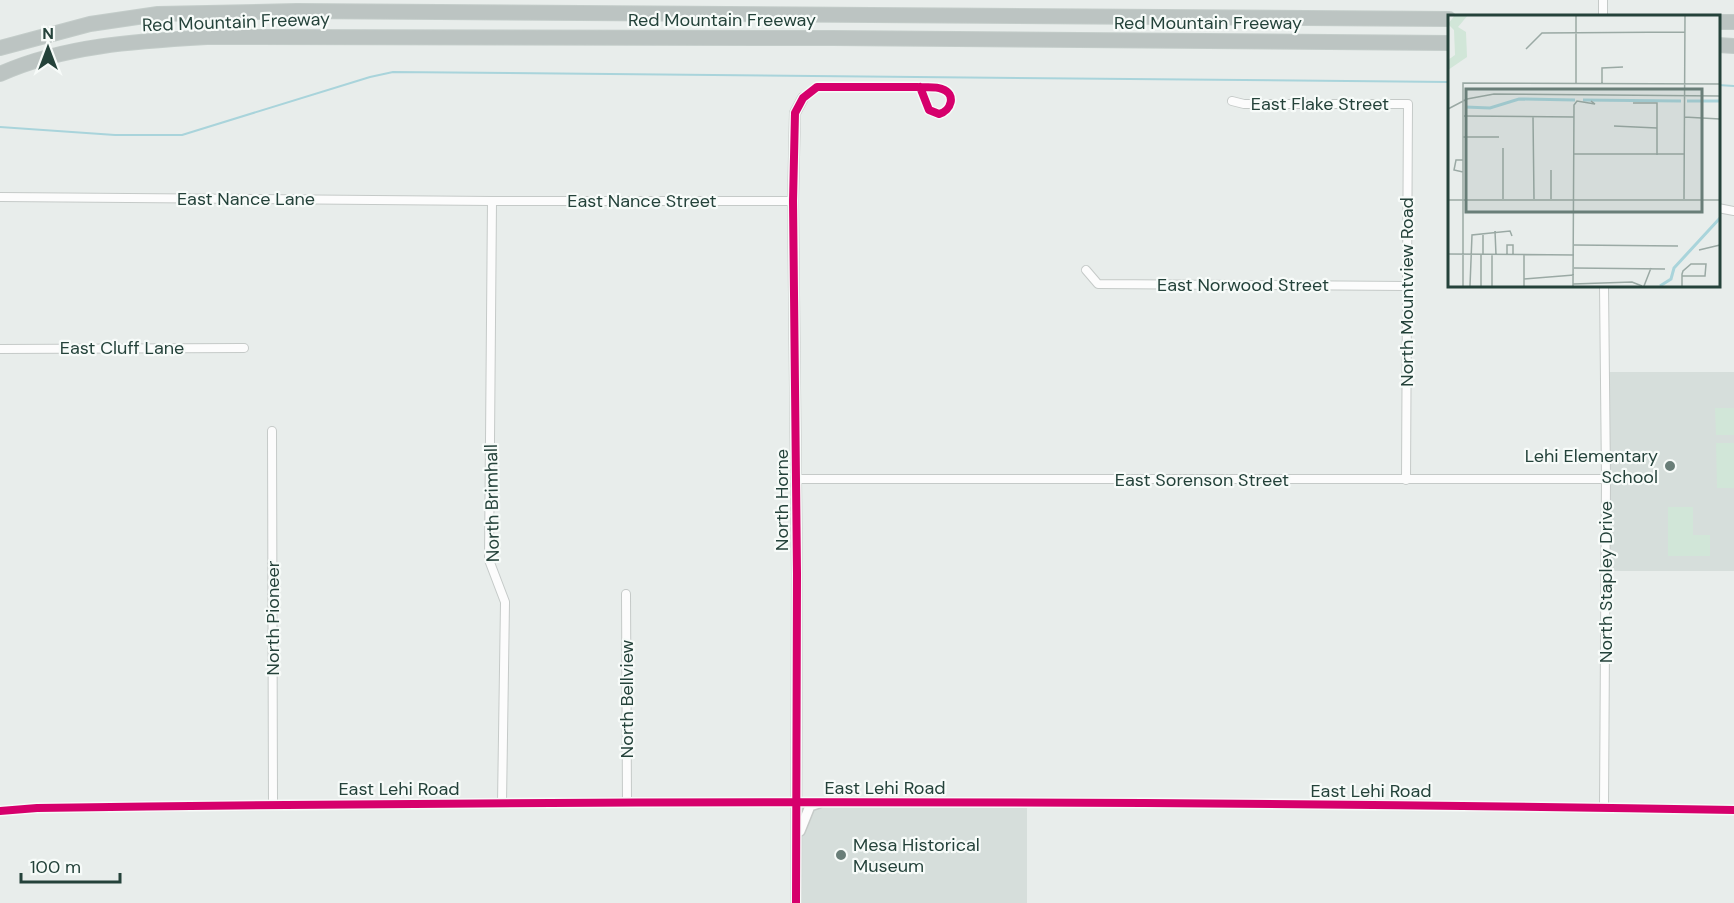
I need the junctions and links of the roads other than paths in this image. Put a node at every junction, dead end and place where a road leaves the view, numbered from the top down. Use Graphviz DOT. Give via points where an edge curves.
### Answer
graph roads {
  1 [pos="1448,19"];
  2 [pos="1448,43"];
  3 [pos="0,48"];
  4 [pos="0,74"];
  5 [pos="920,87"];
  6 [pos="803,98"];
  7 [pos="1232,101"];
  8 [pos="1408,104"];
  9 [pos="0,197"];
  10 [pos="492,201"];
  11 [pos="793,201"];
  12 [pos="1719,208"];
  13 [pos="1734,211"];
  14 [pos="1086,270"];
  15 [pos="1407,286"];
  16 [pos="1604,286"];
  17 [pos="244,348"];
  18 [pos="0,349"];
  19 [pos="272,431"];
  20 [pos="797,479"];
  21 [pos="1606,479"];
  22 [pos="1406,480"];
  23 [pos="626,594"];
  24 [pos="797,802"];
  25 [pos="819,802"];
  26 [pos="502,803"];
  27 [pos="627,803"];
  28 [pos="273,805"];
  29 [pos="1604,807"];
  30 [pos="1734,810"];
  31 [pos="0,811"];
  32 [pos="797,854"];
  33 [pos="796,903"];
  1 -- 3 [label="highway, Red Mountain Freeway" via="158,14 90,24"];
  2 -- 4 [label="highway, Red Mountain Freeway" via="209,37 95,48 58,55"];
  5 -- 6 [label="street" via="817,87"];
  6 -- 11 [label="street, North Horne" via="795,112"];
  7 -- 8 [label="street, East Flake Street"];
  8 -- 15 [label="street, North Mountview Road"];
  9 -- 10 [label="street, East Nance Lane"];
  10 -- 11 [label="street, East Nance Street"];
  10 -- 26 [label="street, North Brimhall" via="489,560 505,602"];
  11 -- 20 [label="street, North Horne"];
  12 -- 13 [label="street"];
  14 -- 15 [label="street, East Norwood Street" via="1098,284"];
  15 -- 22 [label="street, North Mountview Road"];
  16 -- 21 [label="street, North Stapley Drive"];
  17 -- 18 [label="street, East Cluff Lane"];
  19 -- 28 [label="street, North Pioneer"];
  20 -- 22 [label="street, East Sorenson Street"];
  20 -- 24 [label="street, North Horne"];
  21 -- 22 [label="street, East Sorenson Street"];
  21 -- 29 [label="street, North Stapley Drive"];
  23 -- 27 [label="street, North Bellview"];
  24 -- 25 [label="street, East Lehi Road"];
  24 -- 27 [label="street, East Lehi Road"];
  24 -- 32 [label="street, North Horne"];
  25 -- 29 [label="street, East Lehi Road"];
  25 -- 32 [label="street" via="810,806 805,816"];
  26 -- 27 [label="street, East Lehi Road"];
  26 -- 28 [label="street, East Lehi Road"];
  28 -- 31 [label="street, East Lehi Road"];
  29 -- 30 [label="street, East Lehi Road"];
  32 -- 33 [label="street, North Horne"];
}
